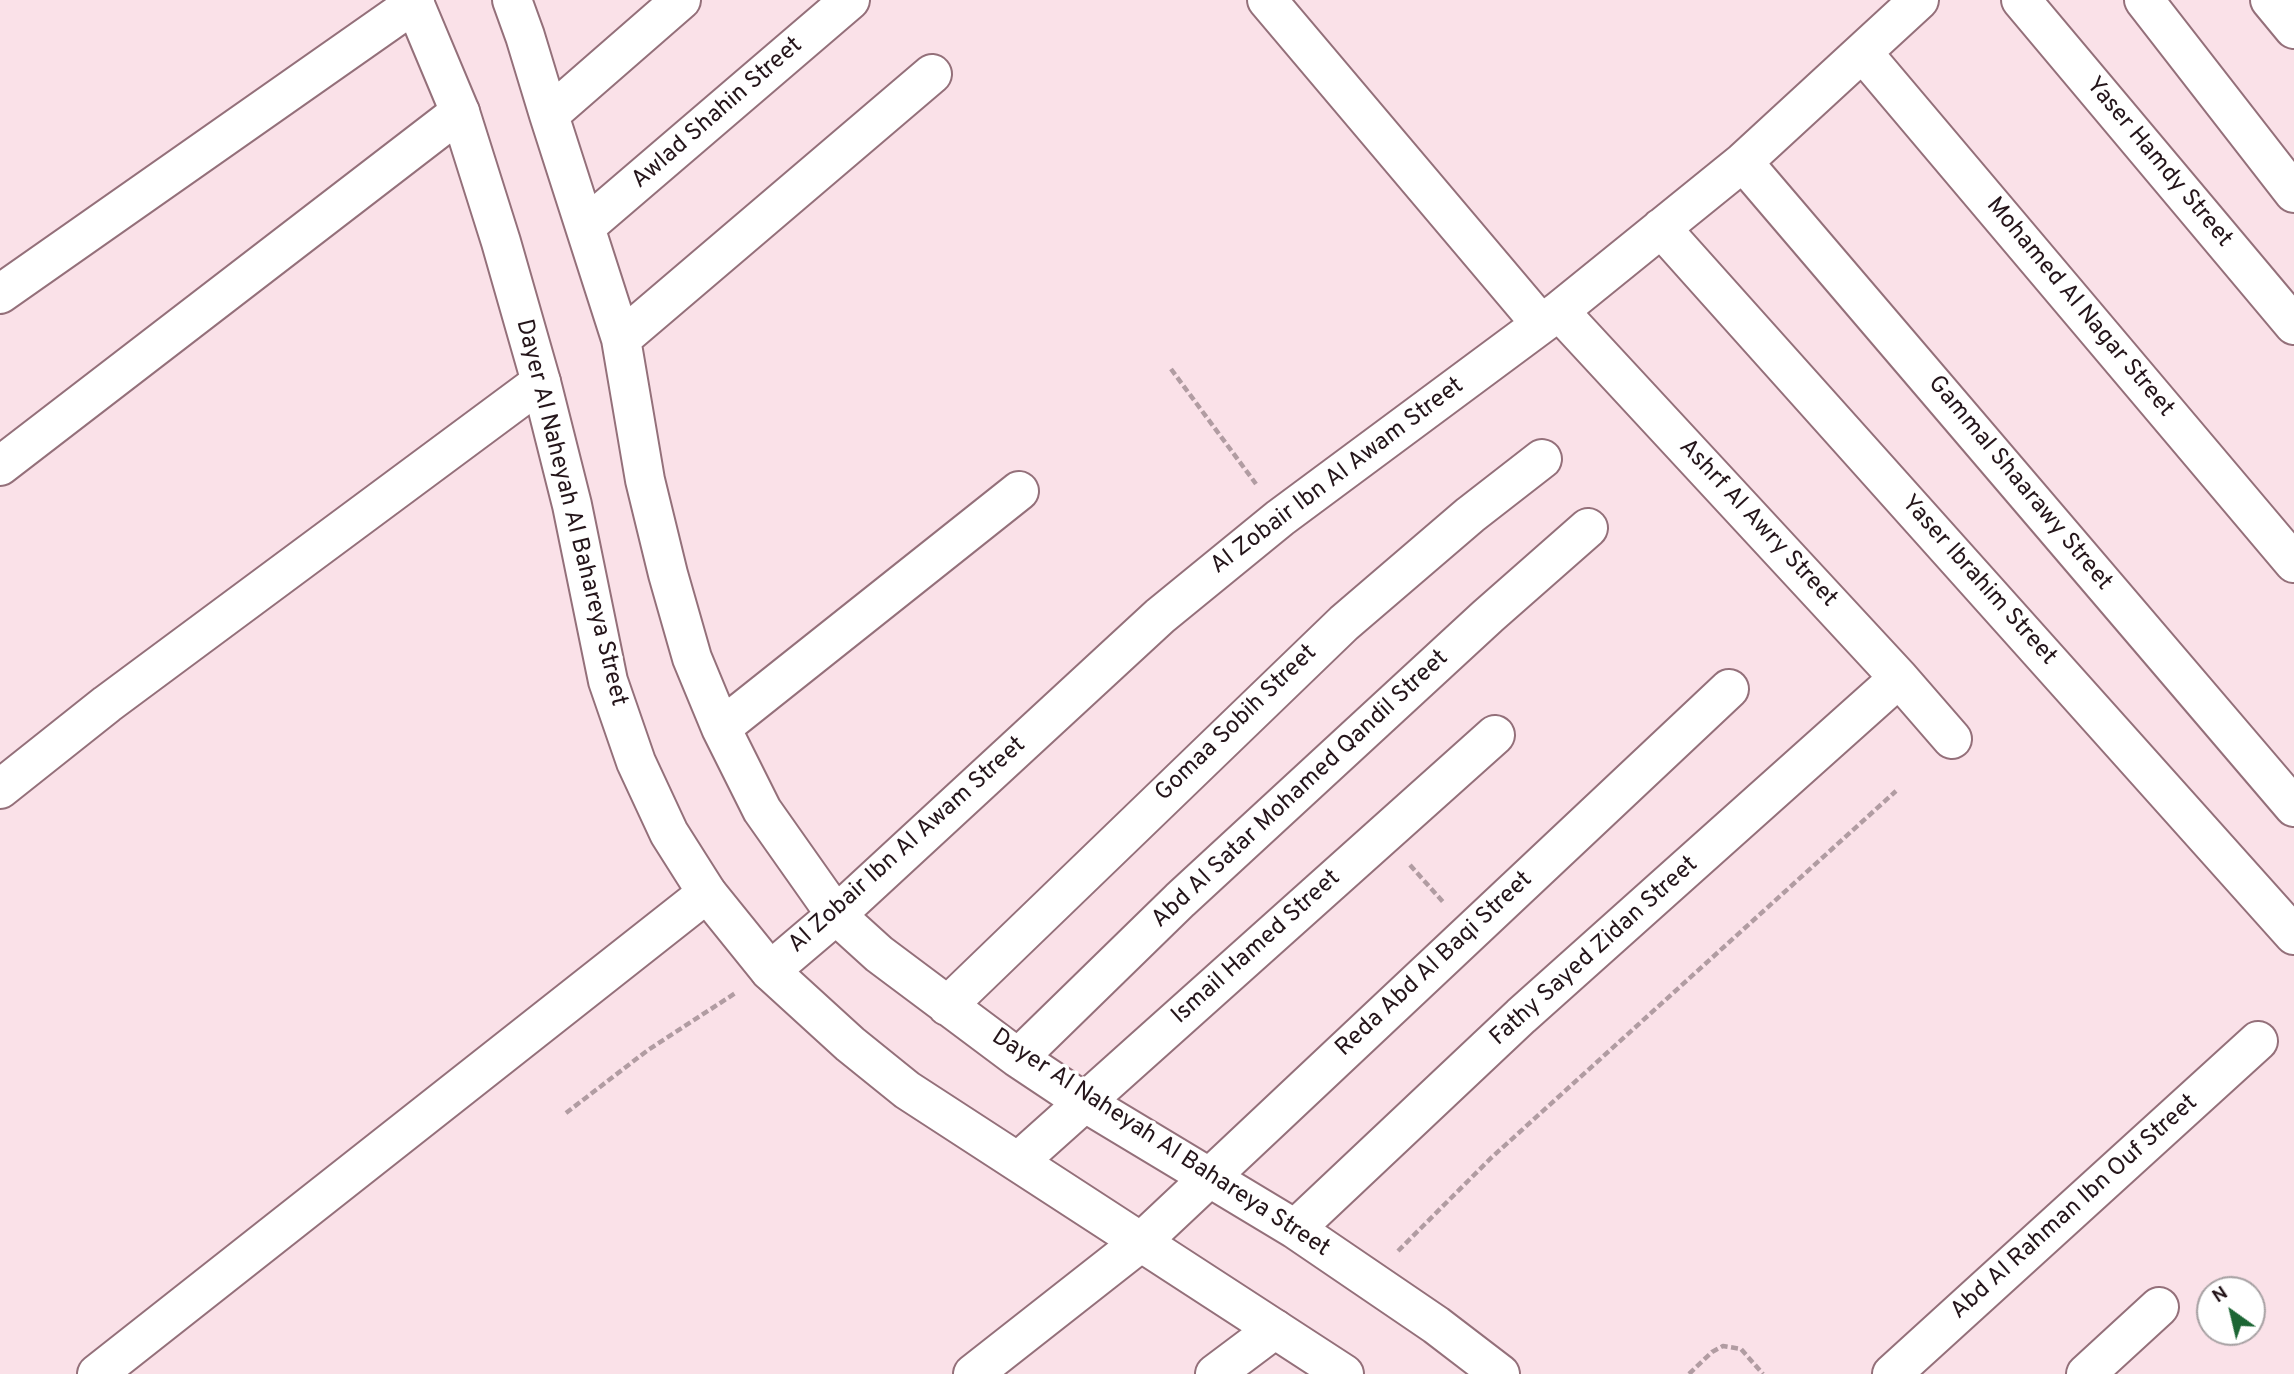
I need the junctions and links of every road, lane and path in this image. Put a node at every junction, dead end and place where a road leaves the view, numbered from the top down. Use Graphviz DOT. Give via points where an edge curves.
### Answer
graph roads {
  1 [pos="512,0"];
  2 [pos="681,0"];
  3 [pos="850,0"];
  4 [pos="1267,0"];
  5 [pos="1920,0"];
  6 [pos="2021,0"];
  7 [pos="2144,0"];
  8 [pos="2270,0"];
  9 [pos="414,1"];
  10 [pos="2294,29"];
  11 [pos="1863,53"];
  12 [pos="932,74"];
  13 [pos="460,112"];
  14 [pos="549,116"];
  15 [pos="1743,162"];
  16 [pos="2294,192"];
  17 [pos="586,227"];
  18 [pos="1661,228"];
  19 [pos="0,294"];
  20 [pos="1550,318"];
  21 [pos="2294,325"];
  22 [pos="621,338"];
  23 [pos="1171,369"];
  24 [pos="541,382"];
  25 [pos="1542,459"];
  26 [pos="0,466"];
  27 [pos="1019,491"];
  28 [pos="1280,517"];
  29 [pos="1588,528"];
  30 [pos="2294,563"];
  31 [pos="1899,678"];
  32 [pos="1729,689"];
  33 [pos="721,728"];
  34 [pos="1495,736"];
  35 [pos="1952,739"];
  36 [pos="0,789"];
  37 [pos="1896,791"];
  38 [pos="2294,807"];
  39 [pos="1384,835"];
  40 [pos="707,893"];
  41 [pos="836,915"];
  42 [pos="1469,933"];
  43 [pos="2294,935"];
  44 [pos="770,971"];
  45 [pos="947,1006"];
  46 [pos="2258,1041"];
  47 [pos="1018,1058"];
  48 [pos="1084,1102"];
  49 [pos="566,1113"];
  50 [pos="1018,1161"];
  51 [pos="1208,1178"];
  52 [pos="1294,1229"];
  53 [pos="1141,1242"];
  54 [pos="1370,1279"];
  55 [pos="2159,1307"];
  56 [pos="1275,1329"];
  57 [pos="1478,1368"];
  58 [pos="97,1374"];
  59 [pos="973,1374"];
  60 [pos="1215,1374"];
  61 [pos="1344,1374"];
  62 [pos="1689,1374"];
  63 [pos="1763,1374"];
  64 [pos="1892,1374"];
  65 [pos="2086,1374"];
  1 -- 14 [label="street, Dayer Al Naheyah Al Bahareya Street"];
  2 -- 14 [label="street"];
  3 -- 17 [label="street, Awlad Shahin Street"];
  4 -- 20 [label="street, Ashrf Al Awry Street"];
  5 -- 11 [label="street, Al Zobair Ibn Al Awam Street"];
  6 -- 21 [label="street, Yaser Hamdy Street"];
  7 -- 16 [label="street"];
  8 -- 10 [label="street"];
  9 -- 13 [label="street, Dayer Al Naheyah Al Bahareya Street"];
  9 -- 19 [label="street"];
  11 -- 15 [label="street, Al Zobair Ibn Al Awam Street"];
  11 -- 30 [label="street, Mohamed Al Nagar Street"];
  12 -- 22 [label="street"];
  13 -- 24 [label="street, Dayer Al Naheyah Al Bahareya Street"];
  13 -- 26 [label="street"];
  14 -- 17 [label="street, Dayer Al Naheyah Al Bahareya Street"];
  15 -- 18 [label="street, Al Zobair Ibn Al Awam Street"];
  15 -- 38 [label="street, Gammal Shaarawy Street"];
  17 -- 22 [label="street, Dayer Al Naheyah Al Bahareya Street"];
  18 -- 20 [label="street, Al Zobair Ibn Al Awam Street"];
  18 -- 43 [label="street, Yaser Ibrahim Street"];
  20 -- 28 [label="street, Al Zobair Ibn Al Awam Street"];
  20 -- 31 [label="street, Ashrf Al Awry Street"];
  22 -- 33 [label="street, Dayer Al Naheyah Al Bahareya Street" via="645,480 668,574 692,658"];
  23 -- 28 [label="path"];
  24 -- 36 [label="street" via="107,704"];
  24 -- 40 [label="street, Dayer Al Naheyah Al Bahareya Street" via="608,681 636,762 669,833"];
  25 -- 45 [label="street, Gomaa Sobih Street" via="1344,623"];
  27 -- 33 [label="street"];
  28 -- 41 [label="street, Al Zobair Ibn Al Awam Street" via="1160,616"];
  29 -- 47 [label="street, Abd Al Satar Mohamed Qandil Street" via="1180,900"];
  31 -- 35 [label="street, Ashrf Al Awry Street"];
  31 -- 52 [label="street, Fathy Sayed Zidan Street" via="1542,998"];
  32 -- 42 [label="street, Reda Abd Al Baqi Street"];
  33 -- 41 [label="street, Dayer Al Naheyah Al Bahareya Street" via="762,810"];
  34 -- 39 [label="street, Ismail Hamed Street"];
  37 -- 54 [label="path" via="1492,1158"];
  39 -- 42 [label="path"];
  39 -- 48 [label="street, Ismail Hamed Street"];
  40 -- 44 [label="street, Dayer Al Naheyah Al Bahareya Street"];
  40 -- 58 [label="street"];
  41 -- 44 [label="street, Al Zobair Ibn Al Awam Street"];
  41 -- 45 [label="street, Dayer Al Naheyah Al Bahareya Street"];
  42 -- 51 [label="street, Reda Abd Al Baqi Street"];
  44 -- 49 [label="path" via="648,1050"];
  44 -- 50 [label="street, Dayer Al Naheyah Al Bahareya Street" via="907,1090"];
  45 -- 47 [label="street, Dayer Al Naheyah Al Bahareya Street"];
  46 -- 64 [label="street, Abd Al Rahman Ibn Ouf Street"];
  47 -- 48 [label="street, Dayer Al Naheyah Al Bahareya Street"];
  48 -- 50 [label="street, Ismail Hamed Street"];
  48 -- 51 [label="street, Dayer Al Naheyah Al Bahareya Street"];
  50 -- 53 [label="street, Dayer Al Naheyah Al Bahareya Street"];
  51 -- 52 [label="street, Dayer Al Naheyah Al Bahareya Street"];
  51 -- 53 [label="street, Reda Abd Al Baqi Street"];
  52 -- 54 [label="street, Dayer Al Naheyah Al Bahareya Street"];
  53 -- 56 [label="street, Dayer Al Naheyah Al Bahareya Street"];
  53 -- 59 [label="street, Reda Abd Al Baqi Street"];
  54 -- 57 [label="street, Dayer Al Naheyah Al Bahareya Street"];
  55 -- 65 [label="street"];
  56 -- 60 [label="street"];
  56 -- 61 [label="street, Dayer Al Naheyah Al Bahareya Street"];
  62 -- 63 [label="path" via="1723,1346 1741,1349"];
}
